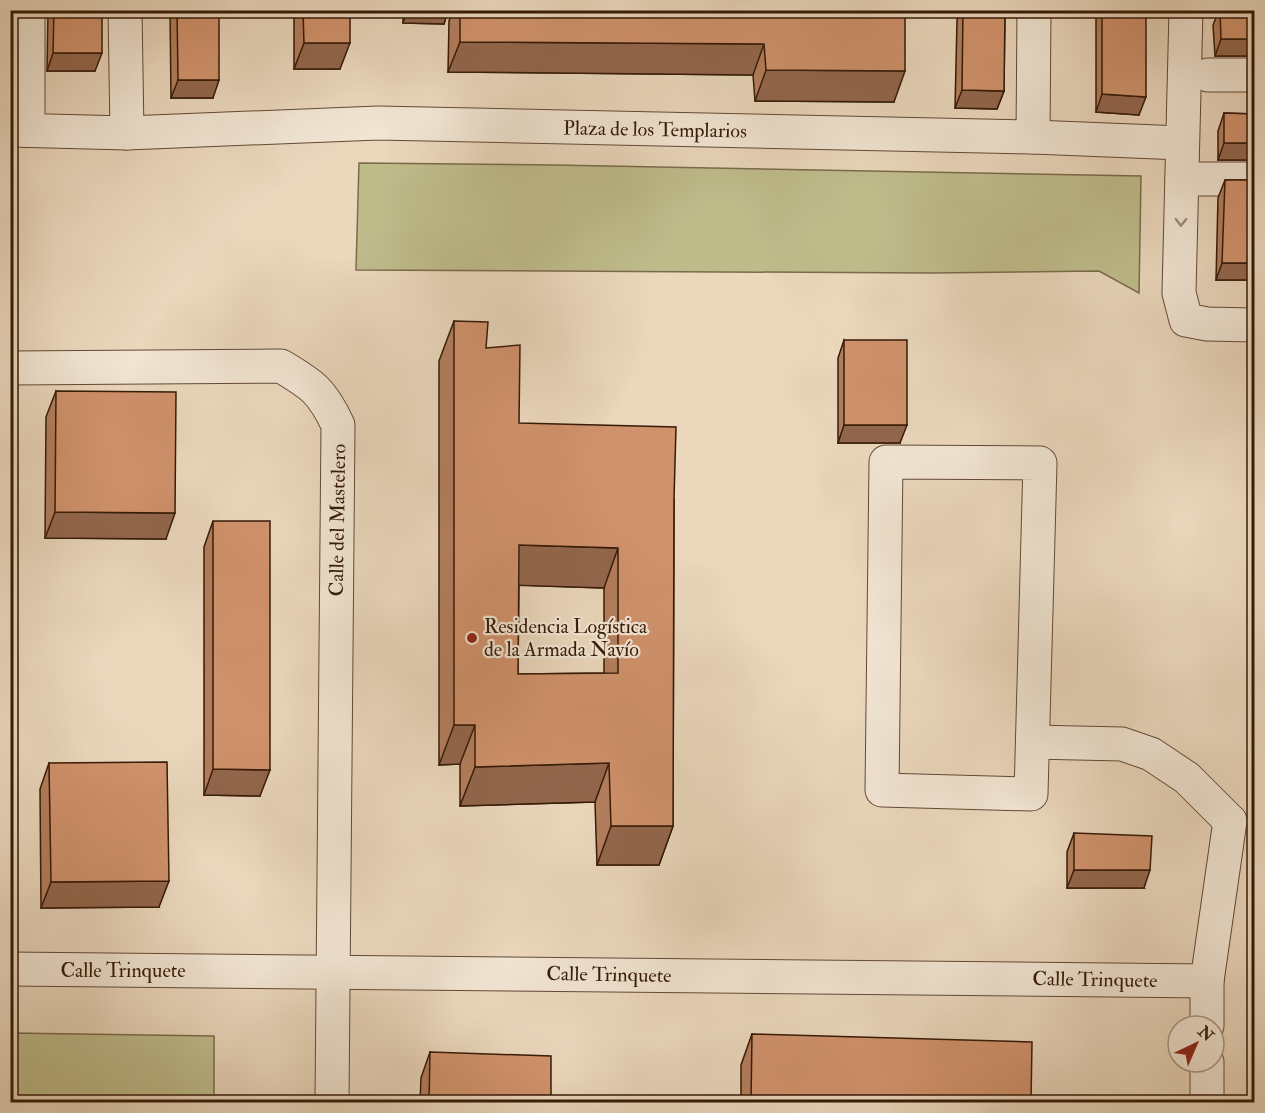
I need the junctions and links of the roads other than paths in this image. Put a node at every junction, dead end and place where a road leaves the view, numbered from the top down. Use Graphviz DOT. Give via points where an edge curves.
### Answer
graph roads {
  1 [pos="28,10"];
  2 [pos="125,10"];
  3 [pos="1034,10"];
  4 [pos="1186,10"];
  5 [pos="1208,75"];
  6 [pos="1254,75"];
  7 [pos="19,130"];
  8 [pos="127,133"];
  9 [pos="1033,137"];
  10 [pos="1182,143"];
  11 [pos="1182,179"];
  12 [pos="1254,179"];
  13 [pos="1254,325"];
  14 [pos="10,368"];
  15 [pos="1033,742"];
  16 [pos="1242,820"];
  17 [pos="10,969"];
  18 [pos="332,971"];
  19 [pos="1207,981"];
  20 [pos="1207,1014"];
  21 [pos="1207,1074"];
  22 [pos="332,1102"];
  23 [pos="1207,1102"];
  1 -- 7 [label="street"];
  2 -- 8 [label="street"];
  3 -- 9 [label="street"];
  4 -- 10 [label="street"];
  5 -- 6 [label="street"];
  7 -- 8 [label="street, Plaza de los Templarios"];
  8 -- 9 [label="street, Plaza de los Templarios" via="378,123"];
  9 -- 10 [label="street, Plaza de los Templarios"];
  10 -- 11 [label="street"];
  11 -- 12 [label="street"];
  11 -- 13 [label="street, one-way" via="1179,293 1186,320"];
  14 -- 18 [label="street, Calle del Mastelero" via="281,366 313,385 330,408 338,425"];
  15 -- 15 [label="street" via="1040,463 886,462 882,790 1031,794"];
  15 -- 16 [label="street" via="1122,744 1151,754"];
  16 -- 19 [label="street"];
  17 -- 18 [label="street, Calle Trinquete"];
  18 -- 19 [label="street, Calle Trinquete"];
  18 -- 22 [label="street, Calle del Mastelero"];
  19 -- 20 [label="street"];
  21 -- 23 [label="street"];
}
